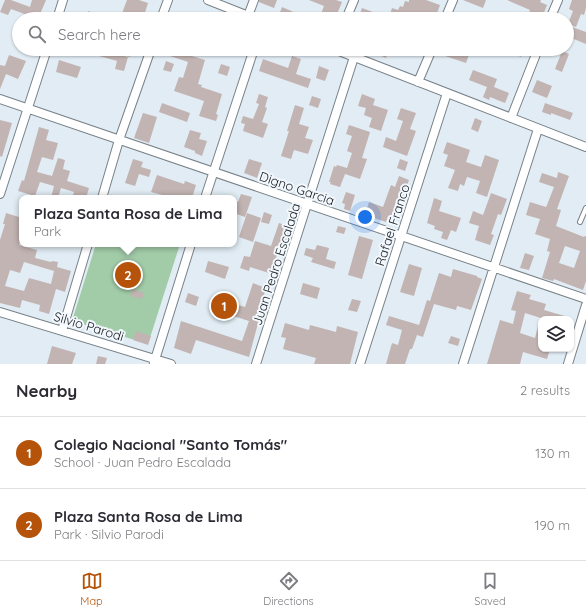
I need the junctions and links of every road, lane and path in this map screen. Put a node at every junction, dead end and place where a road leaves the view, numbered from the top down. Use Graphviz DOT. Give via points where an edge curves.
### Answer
graph roads {
  1 [pos="63,0"];
  2 [pos="168,0"];
  3 [pos="208,0"];
  4 [pos="254,0"];
  5 [pos="354,0"];
  6 [pos="453,0"];
  7 [pos="558,0"];
  8 [pos="59,12"];
  9 [pos="164,12"];
  10 [pos="238,12"];
  11 [pos="250,12"];
  12 [pos="349,12"];
  13 [pos="447,12"];
  14 [pos="553,12"];
  15 [pos="45,56"];
  16 [pos="149,56"];
  17 [pos="252,56"];
  18 [pos="429,56"];
  19 [pos="535,56"];
  20 [pos="354,57"];
  21 [pos="418,82"];
  22 [pos="447,93"];
  23 [pos="0,99"];
  24 [pos="28,108"];
  25 [pos="511,118"];
  26 [pos="538,128"];
  27 [pos="119,140"];
  28 [pos="586,147"];
  29 [pos="213,172"];
  30 [pos="0,194"];
  31 [pos="103,195"];
  32 [pos="206,195"];
  33 [pos="307,204"];
  34 [pos="586,208"];
  35 [pos="580,222"];
  36 [pos="401,236"];
  37 [pos="87,247"];
  38 [pos="190,247"];
  39 [pos="494,268"];
  40 [pos="586,299"];
  41 [pos="586,305"];
  42 [pos="0,312"];
  43 [pos="62,331"];
  44 [pos="154,362"];
  45 [pos="171,364"];
  46 [pos="256,364"];
  47 [pos="360,364"];
  48 [pos="463,364"];
  49 [pos="568,364"];
  1 -- 8 [label="street"];
  2 -- 9 [label="street"];
  3 -- 10 [label="street"];
  4 -- 11 [label="street"];
  5 -- 12 [label="street"];
  6 -- 13 [label="street"];
  7 -- 14 [label="street"];
  15 -- 24 [label="street"];
  16 -- 27 [label="street"];
  17 -- 29 [label="street"];
  18 -- 21 [label="street"];
  19 -- 25 [label="street"];
  20 -- 21 [label="street"];
  20 -- 33 [label="street, Juan Pedro Escalada"];
  21 -- 22 [label="street"];
  22 -- 25 [label="street"];
  22 -- 36 [label="street, Rafael Franco"];
  23 -- 24 [label="street, Digno Garcia"];
  24 -- 27 [label="street, Digno Garcia"];
  24 -- 30 [label="street"];
  25 -- 26 [label="street"];
  26 -- 28 [label="street"];
  26 -- 39 [label="street"];
  27 -- 29 [label="street, Digno Garcia"];
  27 -- 31 [label="street"];
  29 -- 32 [label="street"];
  29 -- 33 [label="street, Digno Garcia"];
  33 -- 36 [label="street, Digno Garcia"];
  33 -- 46 [label="street, Juan Pedro Escalada"];
  34 -- 35 [label="lane"];
  36 -- 39 [label="street, Digno Garcia"];
  36 -- 47 [label="street, Rafael Franco"];
  37 -- 43 [label="street"];
  38 -- 44 [label="street"];
  39 -- 40 [label="street, Digno Garcia"];
  39 -- 48 [label="street"];
  41 -- 49 [label="street"];
  42 -- 43 [label="street, Silvio Parodi"];
  43 -- 44 [label="street, Silvio Parodi"];
  44 -- 45 [label="street, Silvio Parodi"];
}
